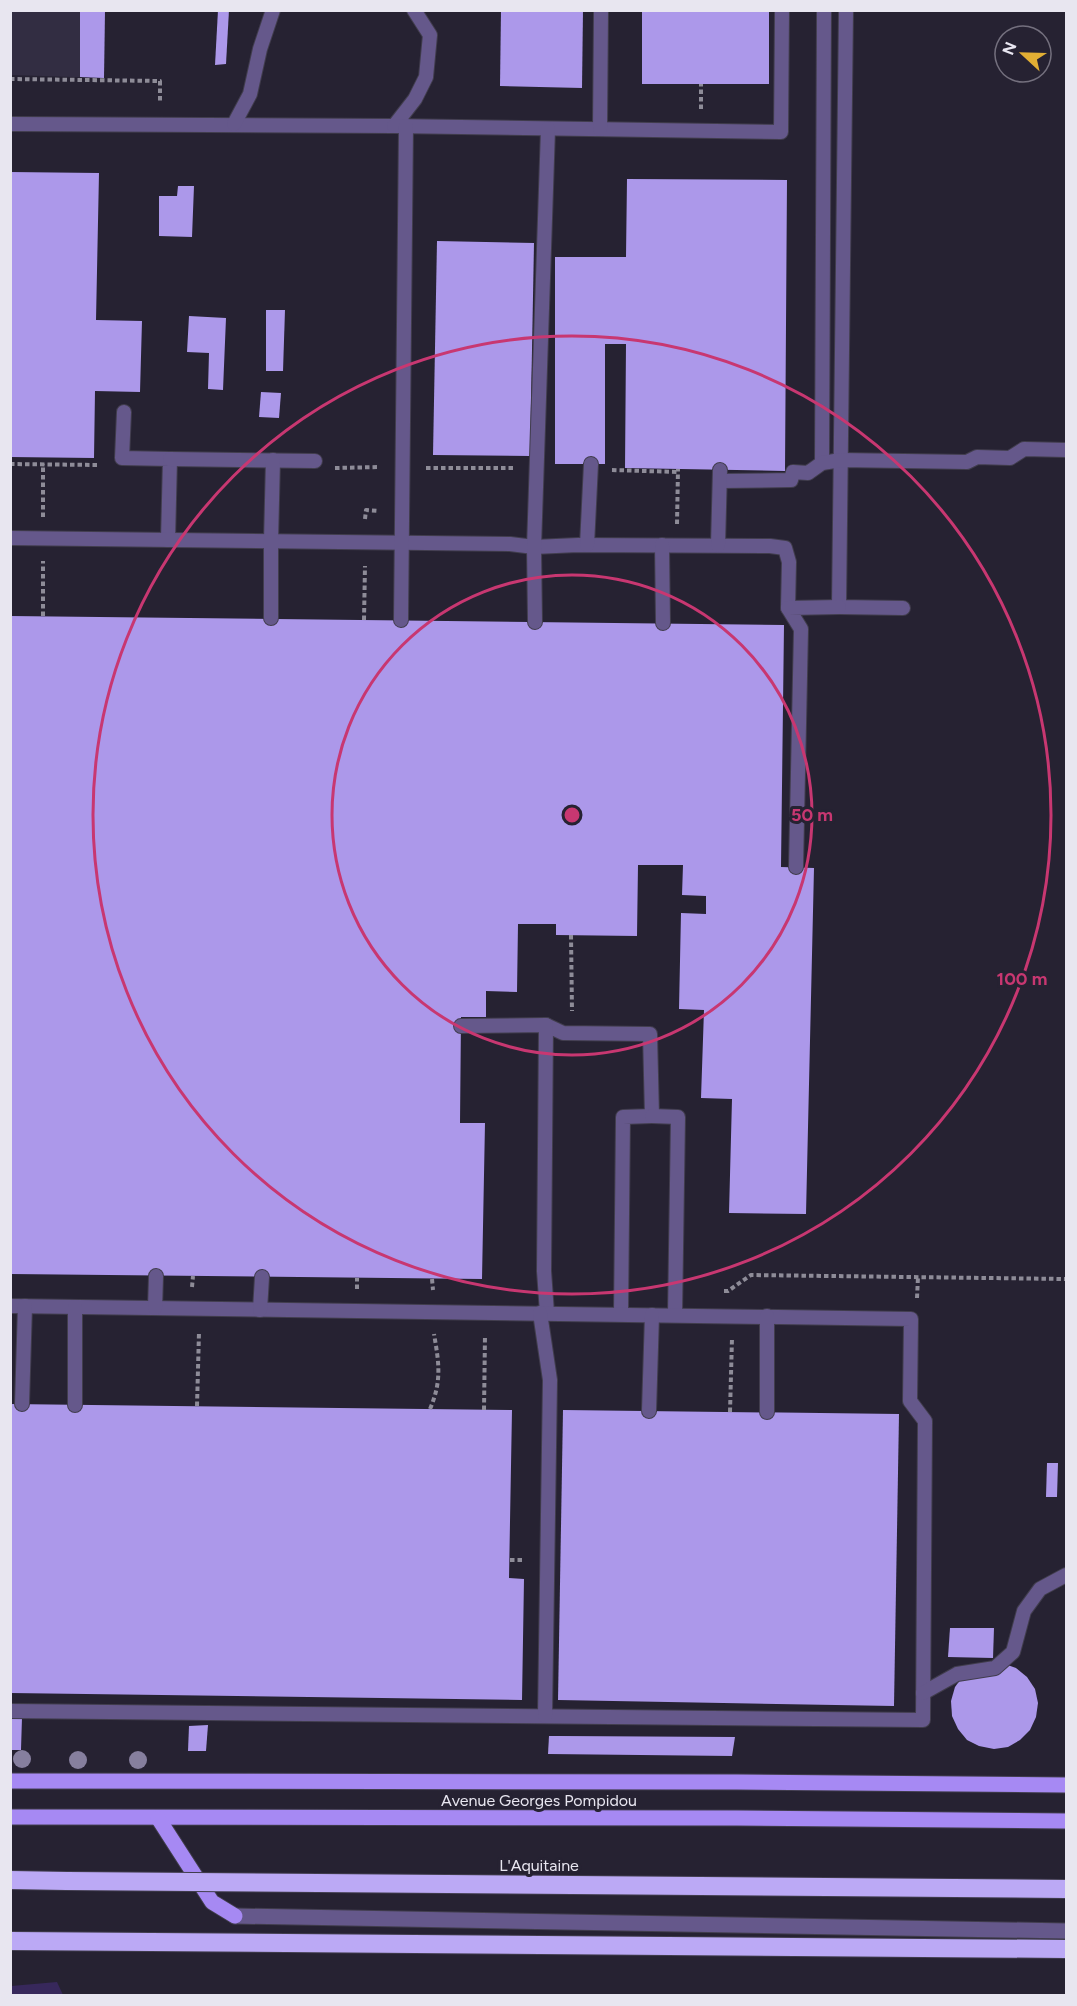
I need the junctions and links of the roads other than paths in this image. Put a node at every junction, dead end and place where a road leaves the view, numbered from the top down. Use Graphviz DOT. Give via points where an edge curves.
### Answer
graph roads {
  1 [pos="273,10"];
  2 [pos="414,10"];
  3 [pos="601,10"];
  4 [pos="782,10"];
  5 [pos="824,10"];
  6 [pos="846,10"];
  7 [pos="10,124"];
  8 [pos="234,124"];
  9 [pos="400,126"];
  10 [pos="548,129"];
  11 [pos="600,129"];
  12 [pos="124,412"];
  13 [pos="1066,450"];
  14 [pos="170,459"];
  15 [pos="273,460"];
  16 [pos="841,460"];
  17 [pos="315,461"];
  18 [pos="822,462"];
  19 [pos="591,467"];
  20 [pos="10,538"];
  21 [pos="168,540"];
  22 [pos="271,541"];
  23 [pos="401,542"];
  24 [pos="587,545"];
  25 [pos="662,545"];
  26 [pos="718,545"];
  27 [pos="534,547"];
  28 [pos="839,607"];
  29 [pos="788,608"];
  30 [pos="903,608"];
  31 [pos="271,618"];
  32 [pos="401,620"];
  33 [pos="535,622"];
  34 [pos="663,623"];
  35 [pos="796,867"];
  36 [pos="461,1026"];
  37 [pos="548,1026"];
  38 [pos="651,1116"];
  39 [pos="156,1276"];
  40 [pos="262,1277"];
  41 [pos="18,1306"];
  42 [pos="75,1307"];
  43 [pos="155,1308"];
  44 [pos="260,1310"];
  45 [pos="543,1313"];
  46 [pos="621,1314"];
  47 [pos="652,1315"];
  48 [pos="675,1315"];
  49 [pos="767,1316"];
  50 [pos="22,1404"];
  51 [pos="75,1405"];
  52 [pos="649,1411"];
  53 [pos="766,1412"];
  54 [pos="1066,1575"];
  55 [pos="923,1693"];
  56 [pos="10,1711"];
  57 [pos="545,1716"];
  58 [pos="10,1781"];
  59 [pos="1066,1785"];
  60 [pos="10,1817"];
  61 [pos="158,1818"];
  62 [pos="1066,1821"];
  63 [pos="10,1880"];
  64 [pos="1066,1889"];
  65 [pos="235,1916"];
  66 [pos="1066,1931"];
  67 [pos="10,1941"];
  68 [pos="1066,1949"];
  1 -- 8 [label="lane" via="250,94"];
  2 -- 9 [label="lane" via="430,35 426,77"];
  3 -- 11 [label="lane"];
  4 -- 11 [label="lane" via="781,132"];
  5 -- 18 [label="lane"];
  6 -- 16 [label="lane"];
  7 -- 8 [label="lane"];
  8 -- 9 [label="lane"];
  9 -- 10 [label="lane"];
  9 -- 23 [label="lane"];
  10 -- 11 [label="lane"];
  10 -- 27 [label="lane"];
  12 -- 14 [label="lane" via="122,458"];
  13 -- 16 [label="lane" via="1024,449 1010,458 977,457 967,462"];
  14 -- 15 [label="lane"];
  14 -- 21 [label="lane"];
  15 -- 17 [label="lane"];
  15 -- 22 [label="lane"];
  16 -- 18 [label="lane"];
  16 -- 28 [label="lane"];
  18 -- 26 [label="lane" via="808,473 793,472 791,480 720,476"];
  19 -- 24 [label="lane"];
  20 -- 21 [label="lane"];
  21 -- 22 [label="lane"];
  22 -- 23 [label="lane"];
  22 -- 31 [label="lane"];
  23 -- 27 [label="lane"];
  23 -- 32 [label="lane"];
  24 -- 25 [label="lane"];
  24 -- 27 [label="lane"];
  25 -- 26 [label="lane"];
  25 -- 34 [label="lane"];
  26 -- 29 [label="lane" via="785,548 789,562"];
  27 -- 33 [label="lane"];
  28 -- 29 [label="lane"];
  28 -- 30 [label="lane"];
  29 -- 35 [label="lane" via="801,629"];
  36 -- 37 [label="lane"];
  37 -- 38 [label="lane" via="563,1033 650,1034"];
  37 -- 45 [label="lane"];
  38 -- 46 [label="lane" via="623,1117"];
  38 -- 48 [label="lane" via="678,1117"];
  39 -- 43 [label="lane"];
  40 -- 44 [label="lane"];
  41 -- 42 [label="lane"];
  41 -- 50 [label="lane"];
  42 -- 43 [label="lane"];
  42 -- 51 [label="lane"];
  43 -- 44 [label="lane"];
  44 -- 45 [label="lane"];
  45 -- 46 [label="lane"];
  45 -- 57 [label="lane" via="550,1380"];
  46 -- 47 [label="lane"];
  47 -- 48 [label="lane"];
  47 -- 52 [label="lane"];
  48 -- 49 [label="lane"];
  49 -- 53 [label="lane"];
  49 -- 55 [label="lane" via="910,1319 910,1401 924,1421"];
  54 -- 55 [label="lane" via="1040,1589 1024,1611 1012,1652 995,1668 957,1674"];
  55 -- 57 [label="lane" via="923,1720"];
  56 -- 57 [label="lane"];
  58 -- 59 [label="main road, Avenue Georges Pompidou"];
  60 -- 61 [label="main road, Avenue Georges Pompidou"];
  61 -- 62 [label="main road, Avenue Georges Pompidou"];
  61 -- 65 [label="main road" via="212,1902"];
  63 -- 64 [label="highway, L'Aquitaine, bridge"];
  65 -- 66 [label="street"];
  67 -- 68 [label="highway"];
}
